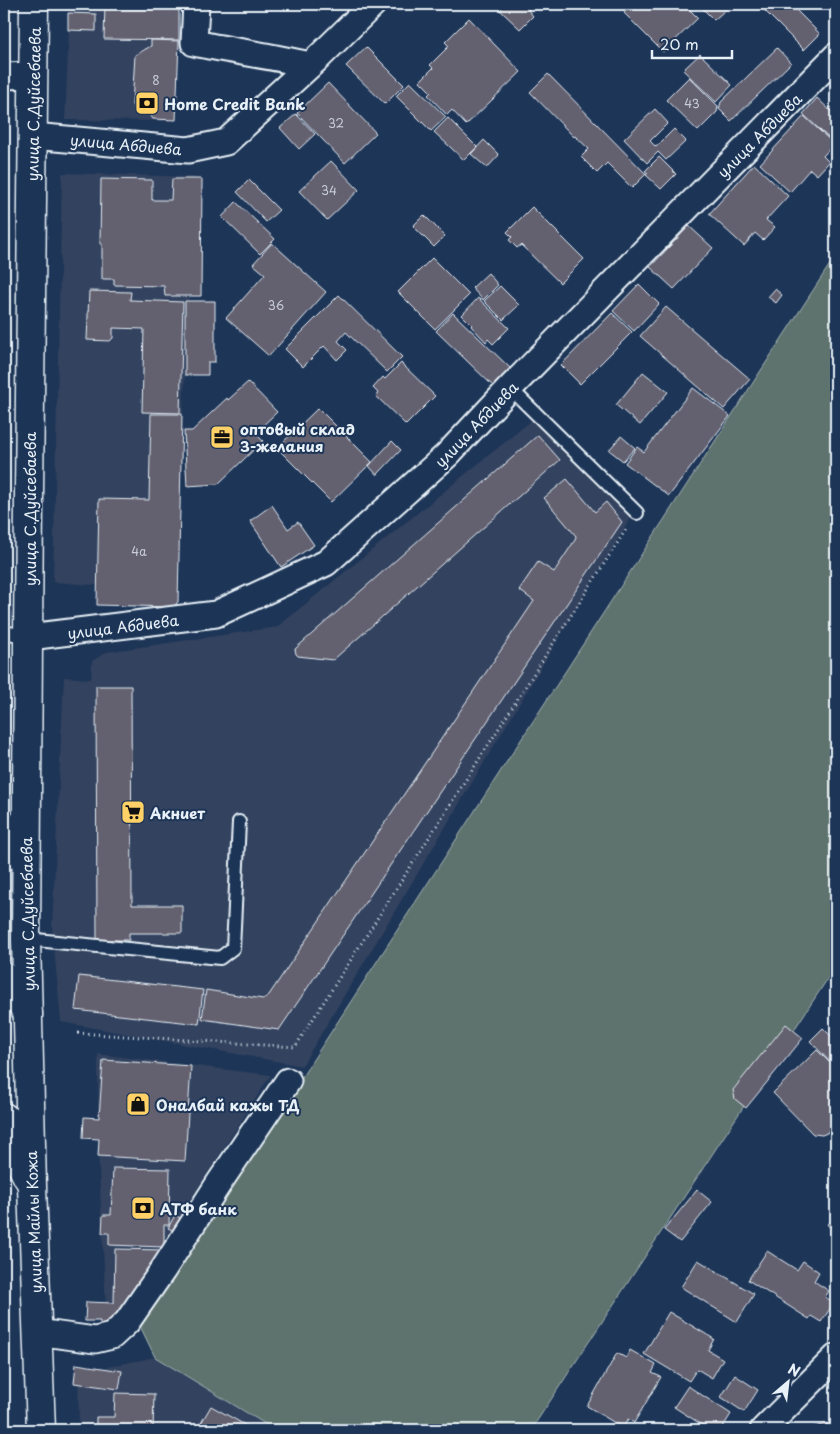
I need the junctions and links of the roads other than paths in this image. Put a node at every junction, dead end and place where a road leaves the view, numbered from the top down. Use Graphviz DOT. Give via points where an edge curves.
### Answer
graph roads {
  1 [pos="34,4"];
  2 [pos="196,4"];
  3 [pos="374,4"];
  4 [pos="836,56"];
  5 [pos="310,65"];
  6 [pos="33,75"];
  7 [pos="4,76"];
  8 [pos="33,136"];
  9 [pos="510,388"];
  10 [pos="637,513"];
  11 [pos="16,634"];
  12 [pos="26,819"];
  13 [pos="239,822"];
  14 [pos="4,856"];
  15 [pos="26,939"];
  16 [pos="4,977"];
  17 [pos="28,1014"];
  18 [pos="288,1081"];
  19 [pos="4,1117"];
  20 [pos="32,1186"];
  21 [pos="37,1332"];
  22 [pos="836,1358"];
  23 [pos="41,1430"];
  24 [pos="763,1430"];
  1 -- 6 [label="main road, улица С.Дуйсебаева"];
  2 -- 5 [label="street" via="194,43"];
  3 -- 5 [label="street, улица Абдиева"];
  4 -- 9 [label="street, улица Абдиева"];
  5 -- 8 [label="street, улица Абдиева" via="226,142 188,150"];
  6 -- 7 [label="street"];
  6 -- 8 [label="main road, улица С.Дуйсебаева"];
  8 -- 11 [label="main road, улица С.Дуйсебаева"];
  9 -- 10 [label="lane"];
  9 -- 11 [label="street, улица Абдиева" via="447,455 326,563 216,614"];
  11 -- 12 [label="main road, улица С.Дуйсебаева"];
  12 -- 14 [label="main road"];
  12 -- 15 [label="main road, улица С.Дуйсебаева"];
  13 -- 15 [label="lane" via="233,948 220,958"];
  15 -- 17 [label="main road, улица С.Дуйсебаева"];
  16 -- 17 [label="main road"];
  17 -- 20 [label="main road, улица Майлы Кожа"];
  18 -- 21 [label="street" via="127,1322 112,1336 95,1340"];
  19 -- 20 [label="main road" via="10,1143"];
  20 -- 21 [label="main road, улица Майлы Кожа"];
  21 -- 23 [label="main road, улица Майлы Кожа"];
  22 -- 24 [label="street"];
}
